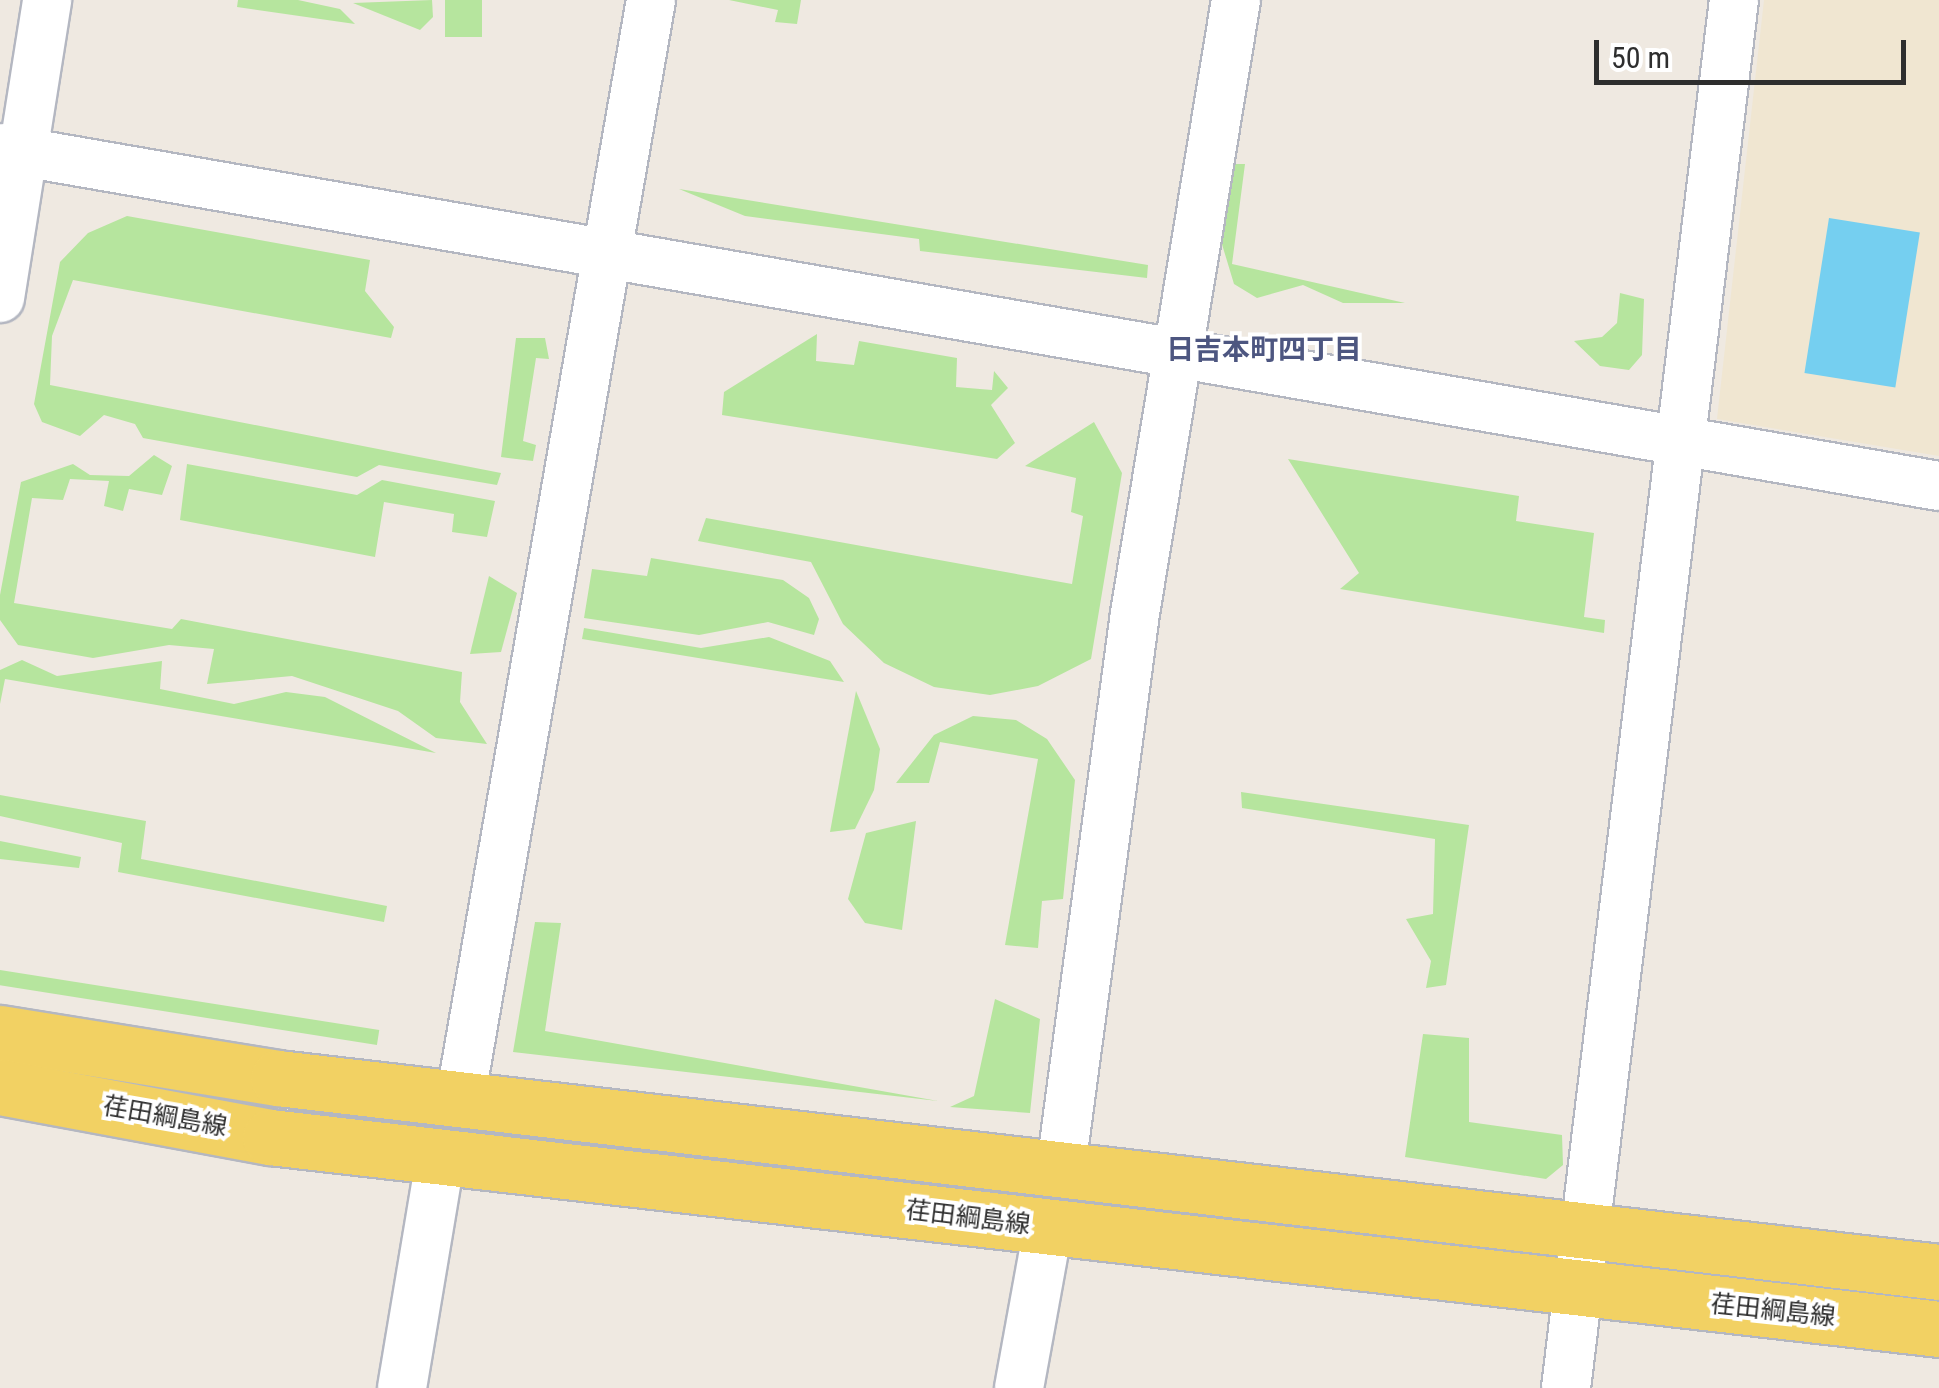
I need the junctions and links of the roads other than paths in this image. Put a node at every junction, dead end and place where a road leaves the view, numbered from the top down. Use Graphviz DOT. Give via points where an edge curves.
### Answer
graph roads {
  1 [pos="47,0"];
  2 [pos="652,0"];
  3 [pos="1236,0"];
  4 [pos="1734,0"];
  5 [pos="9,150"];
  6 [pos="606,253"];
  7 [pos="0,298"];
  8 [pos="1174,352"];
  9 [pos="1682,440"];
  10 [pos="1939,486"];
  11 [pos="0,1033"];
  12 [pos="0,1087"];
  13 [pos="460,1100"];
  14 [pos="441,1156"];
  15 [pos="1061,1166"];
  16 [pos="1048,1228"];
  17 [pos="1586,1233"];
  18 [pos="1939,1272"];
  19 [pos="1579,1289"];
  20 [pos="1939,1330"];
  21 [pos="402,1388"];
  22 [pos="1019,1388"];
  23 [pos="1566,1388"];
  1 -- 5 [label="street"];
  2 -- 6 [label="street"];
  3 -- 8 [label="street"];
  4 -- 9 [label="street"];
  5 -- 6 [label="street"];
  5 -- 7 [label="street"];
  6 -- 8 [label="street"];
  6 -- 13 [label="street"];
  8 -- 9 [label="street"];
  8 -- 15 [label="street"];
  9 -- 10 [label="street"];
  9 -- 17 [label="street"];
  11 -- 13 [label="main road"];
  12 -- 14 [label="main road, 荏田綱島線" via="270,1137"];
  13 -- 15 [label="main road"];
  14 -- 16 [label="main road, 荏田綱島線"];
  14 -- 21 [label="street"];
  15 -- 17 [label="main road"];
  16 -- 19 [label="main road, 荏田綱島線"];
  16 -- 22 [label="street"];
  17 -- 18 [label="main road"];
  17 -- 19 [label="street"];
  19 -- 20 [label="main road, 荏田綱島線"];
  19 -- 23 [label="street"];
}
